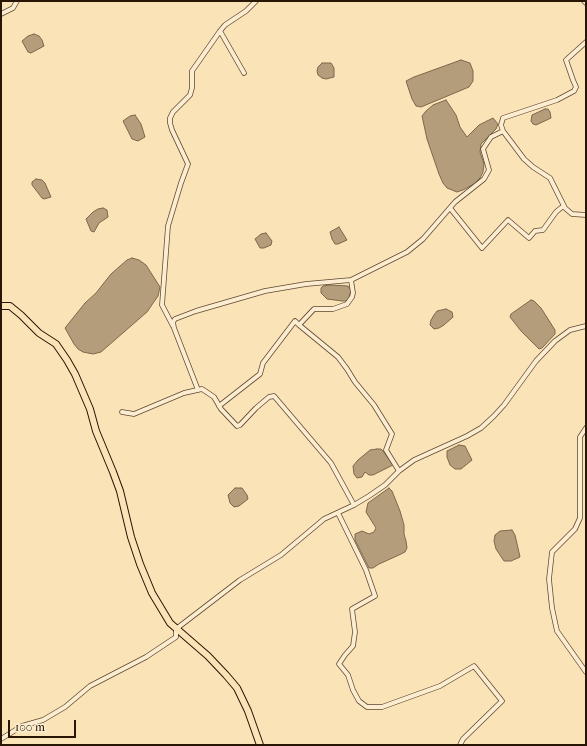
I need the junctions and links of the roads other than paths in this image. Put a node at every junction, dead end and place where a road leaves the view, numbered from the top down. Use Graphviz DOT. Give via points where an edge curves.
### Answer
graph roads {
  1 [pos="17,1"];
  2 [pos="256,1"];
  3 [pos="584,1"];
  4 [pos="586,3"];
  5 [pos="1,14"];
  6 [pos="220,31"];
  7 [pos="586,42"];
  8 [pos="244,73"];
  9 [pos="503,131"];
  10 [pos="564,207"];
  11 [pos="450,208"];
  12 [pos="586,215"];
  13 [pos="351,280"];
  14 [pos="1,306"];
  15 [pos="299,325"];
  16 [pos="586,326"];
  17 [pos="174,328"];
  18 [pos="198,390"];
  19 [pos="219,406"];
  20 [pos="122,412"];
  21 [pos="586,428"];
  22 [pos="399,471"];
  23 [pos="354,505"];
  24 [pos="338,513"];
  25 [pos="176,629"];
  26 [pos="586,672"];
  27 [pos="1,739"];
  28 [pos="260,745"];
  29 [pos="460,745"];
  1 -- 5 [label="street" via="13,8"];
  2 -- 6 [label="street"];
  3 -- 4 [label="street"];
  6 -- 8 [label="street"];
  6 -- 17 [label="street" via="192,71 190,95 170,118 172,130 188,164 171,212 166,238 162,305"];
  7 -- 9 [label="street" via="566,60 576,87 574,91 557,100 503,118"];
  9 -- 10 [label="street" via="524,159 550,178"];
  9 -- 11 [label="street" via="491,137 483,149 489,170 484,179"];
  10 -- 11 [label="street" via="556,212 543,230 535,232 529,238 508,220 482,248"];
  10 -- 12 [label="street" via="572,214"];
  11 -- 13 [label="street" via="423,239 407,252"];
  13 -- 15 [label="street" via="353,293 347,304 333,309 314,309"];
  13 -- 17 [label="street" via="265,291 175,319"];
  14 -- 25 [label="main road" via="10,306 39,333 56,344 75,374 120,491 140,564 152,593"];
  15 -- 19 [label="street" via="295,321 263,363 260,374"];
  15 -- 22 [label="street" via="338,357 374,405 392,434 386,450"];
  16 -- 22 [label="street" via="570,330 555,340 504,405 481,428 414,460"];
  17 -- 18 [label="street"];
  18 -- 19 [label="street" via="202,389 214,397"];
  18 -- 20 [label="street" via="184,393 134,414"];
  19 -- 23 [label="street" via="237,426 269,397 274,396 331,463"];
  21 -- 26 [label="street" via="580,437 580,518 575,530 552,552 549,579 557,632"];
  22 -- 23 [label="street" via="385,485"];
  23 -- 24 [label="street"];
  24 -- 25 [label="street" via="324,519 281,555 240,580"];
  24 -- 29 [label="street" via="376,596 352,609 355,632 353,646 339,664 348,675 359,701 366,706 382,707 440,686 474,666 502,701"];
  25 -- 27 [label="street" via="176,637 146,657 90,686 65,707 43,720 22,726"];
  25 -- 28 [label="main road" via="208,656 237,688"];
}
